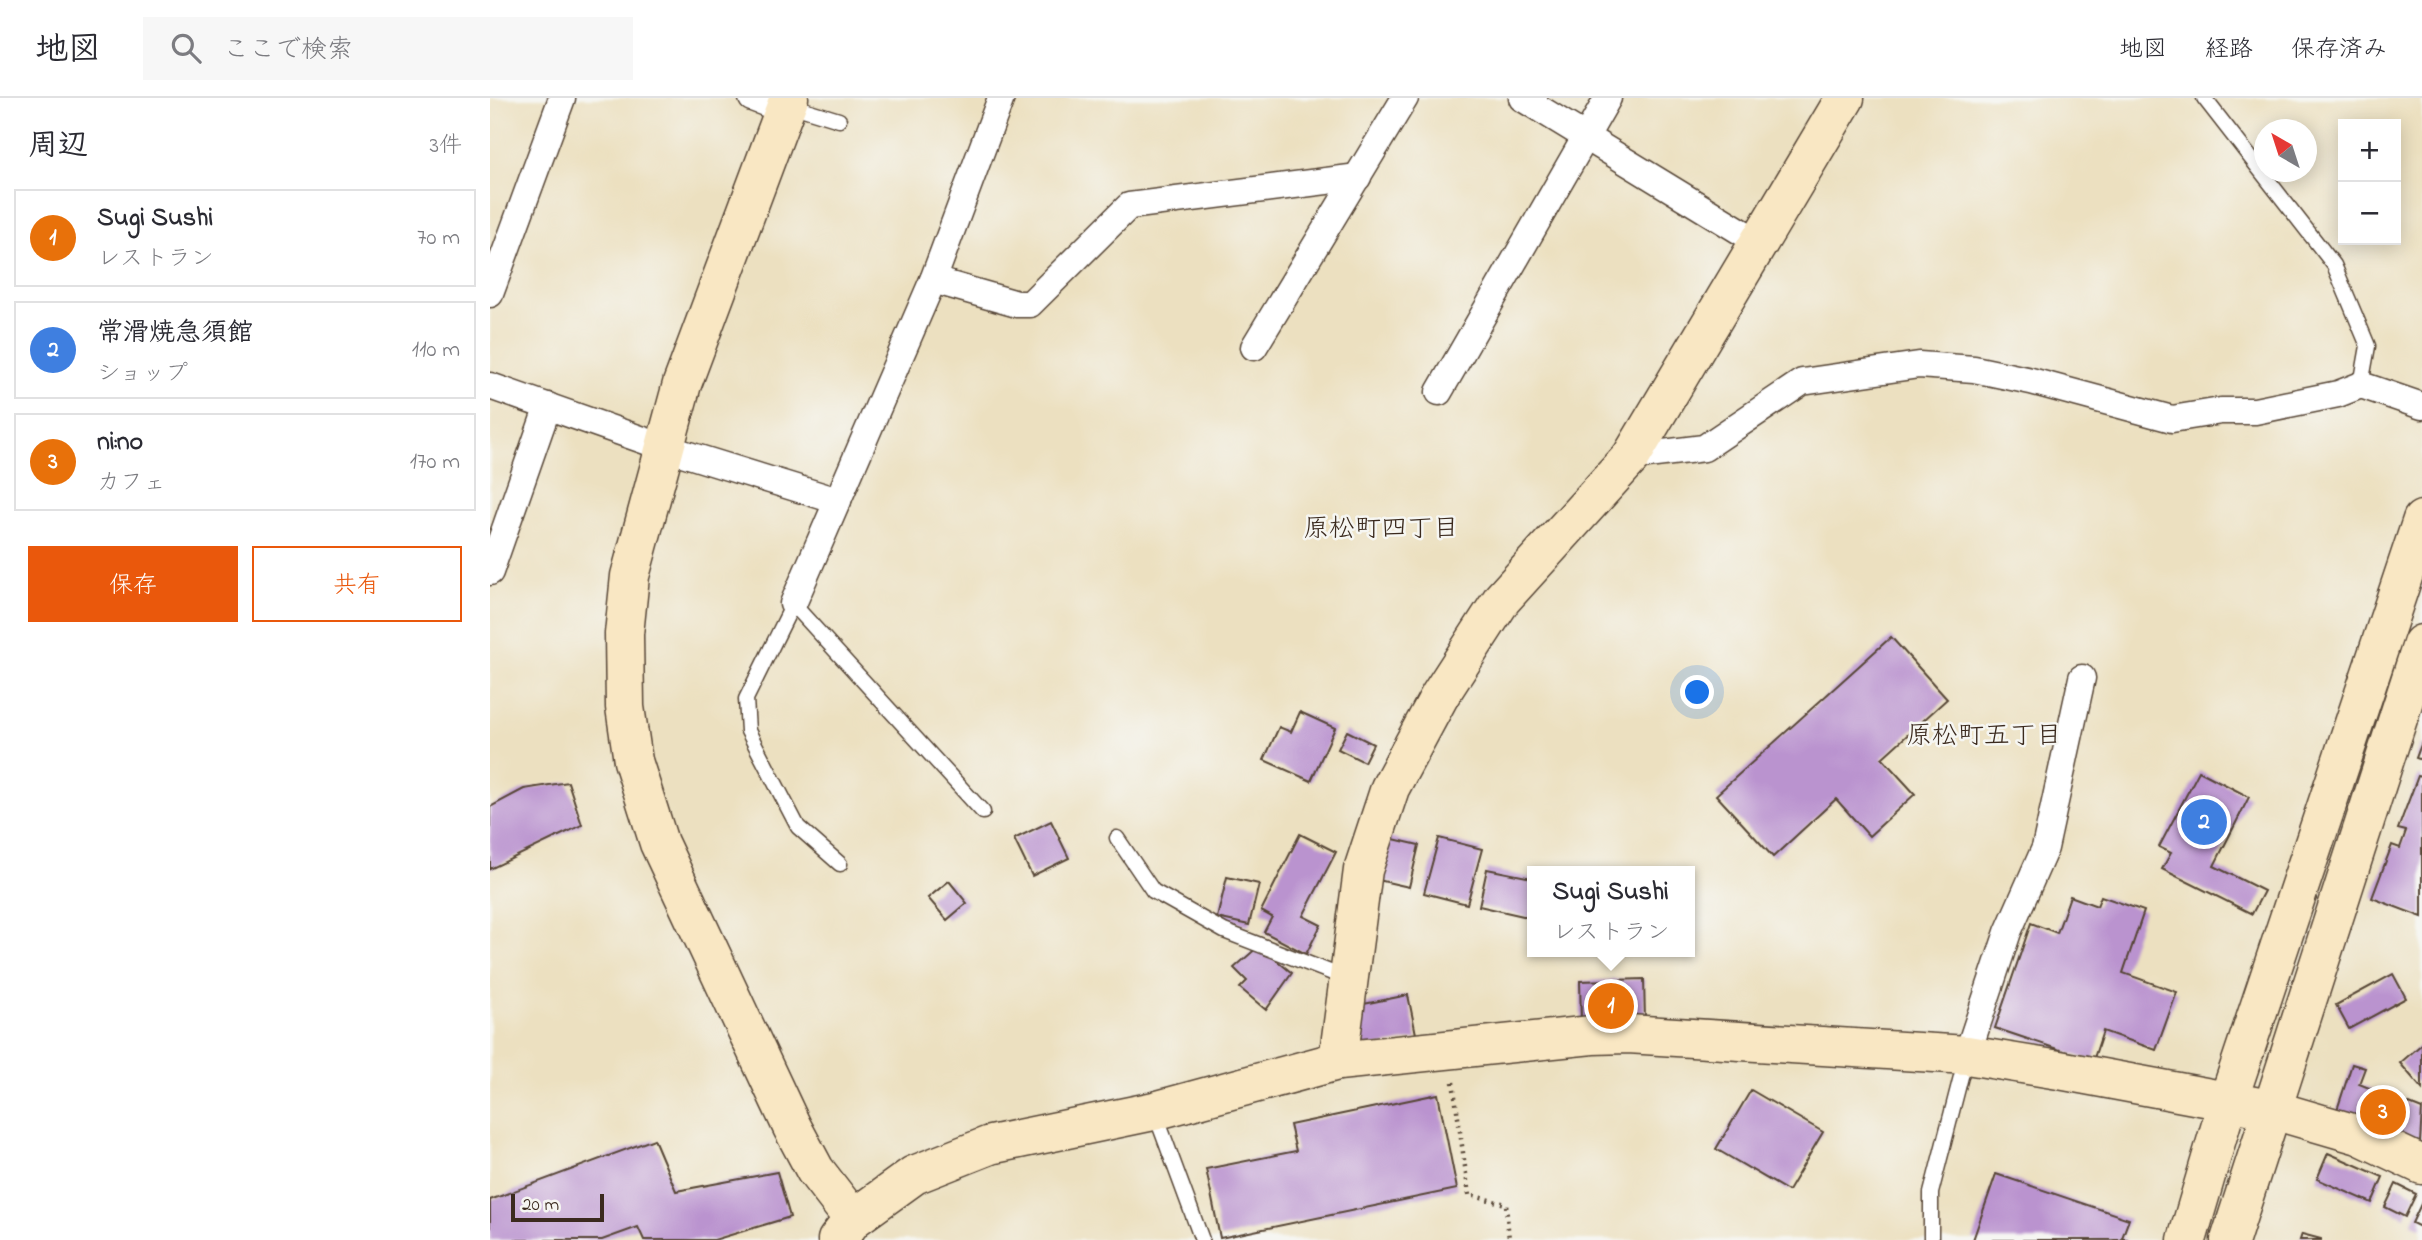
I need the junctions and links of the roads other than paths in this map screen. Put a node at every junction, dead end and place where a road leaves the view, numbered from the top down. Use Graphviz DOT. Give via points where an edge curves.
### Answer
graph roads {
  1 [pos="562,98"];
  2 [pos="1001,98"];
  3 [pos="1405,98"];
  4 [pos="1522,98"];
  5 [pos="1608,98"];
  6 [pos="1846,98"];
  7 [pos="2204,98"];
  8 [pos="778,103"];
  9 [pos="839,120"];
  10 [pos="1586,136"];
  11 [pos="1358,177"];
  12 [pos="1758,242"];
  13 [pos="933,280"];
  14 [pos="490,294"];
  15 [pos="1254,347"];
  16 [pos="2361,385"];
  17 [pos="490,386"];
  18 [pos="1439,392"];
  19 [pos="548,406"];
  20 [pos="2422,406"];
  21 [pos="663,447"];
  22 [pos="1632,457"];
  23 [pos="838,501"];
  24 [pos="2422,520"];
  25 [pos="490,572"];
  26 [pos="793,604"];
  27 [pos="2422,644"];
  28 [pos="2082,678"];
  29 [pos="983,812"];
  30 [pos="1117,838"];
  31 [pos="840,864"];
  32 [pos="1349,979"];
  33 [pos="1967,1055"];
  34 [pos="1338,1061"];
  35 [pos="2228,1101"];
  36 [pos="2270,1109"];
  37 [pos="1154,1111"];
  38 [pos="2422,1165"];
  39 [pos="845,1229"];
  40 [pos="1202,1240"];
  41 [pos="1931,1240"];
  42 [pos="2187,1240"];
  43 [pos="2230,1240"];
  1 -- 14 [label="street"];
  2 -- 13 [label="street"];
  3 -- 11 [label="street"];
  4 -- 10 [label="street"];
  5 -- 10 [label="street"];
  6 -- 12 [label="street"];
  7 -- 16 [label="lane" via="2334,265 2368,346"];
  8 -- 9 [label="lane"];
  8 -- 21 [label="street"];
  10 -- 12 [label="street"];
  10 -- 18 [label="street"];
  11 -- 13 [label="street" via="1129,206 1030,304"];
  11 -- 15 [label="street"];
  12 -- 22 [label="street"];
  13 -- 23 [label="street"];
  16 -- 20 [label="street"];
  16 -- 22 [label="street" via="2255,411 2172,419 2031,380 1919,365 1802,382 1704,447"];
  17 -- 19 [label="street"];
  19 -- 21 [label="street"];
  19 -- 25 [label="street"];
  21 -- 23 [label="street"];
  21 -- 39 [label="street" via="630,576 624,634 625,707 633,761 659,843"];
  22 -- 32 [label="street" via="1502,599 1440,695 1390,788 1363,870"];
  23 -- 26 [label="street"];
  24 -- 35 [label="street"];
  26 -- 29 [label="lane"];
  26 -- 31 [label="lane" via="746,699 748,731 798,827"];
  27 -- 36 [label="street"];
  28 -- 33 [label="street" via="2045,848 2008,932"];
  30 -- 32 [label="lane" via="1153,891 1224,931"];
  32 -- 34 [label="street"];
  33 -- 34 [label="street" via="1628,1034 1546,1038"];
  33 -- 35 [label="street"];
  33 -- 41 [label="lane" via="1931,1193"];
  34 -- 37 [label="street"];
  35 -- 36 [label="street"];
  35 -- 42 [label="street"];
  36 -- 38 [label="street" via="2358,1135"];
  36 -- 43 [label="street"];
  37 -- 39 [label="street" via="990,1145 914,1174"];
  37 -- 40 [label="lane"];
}
